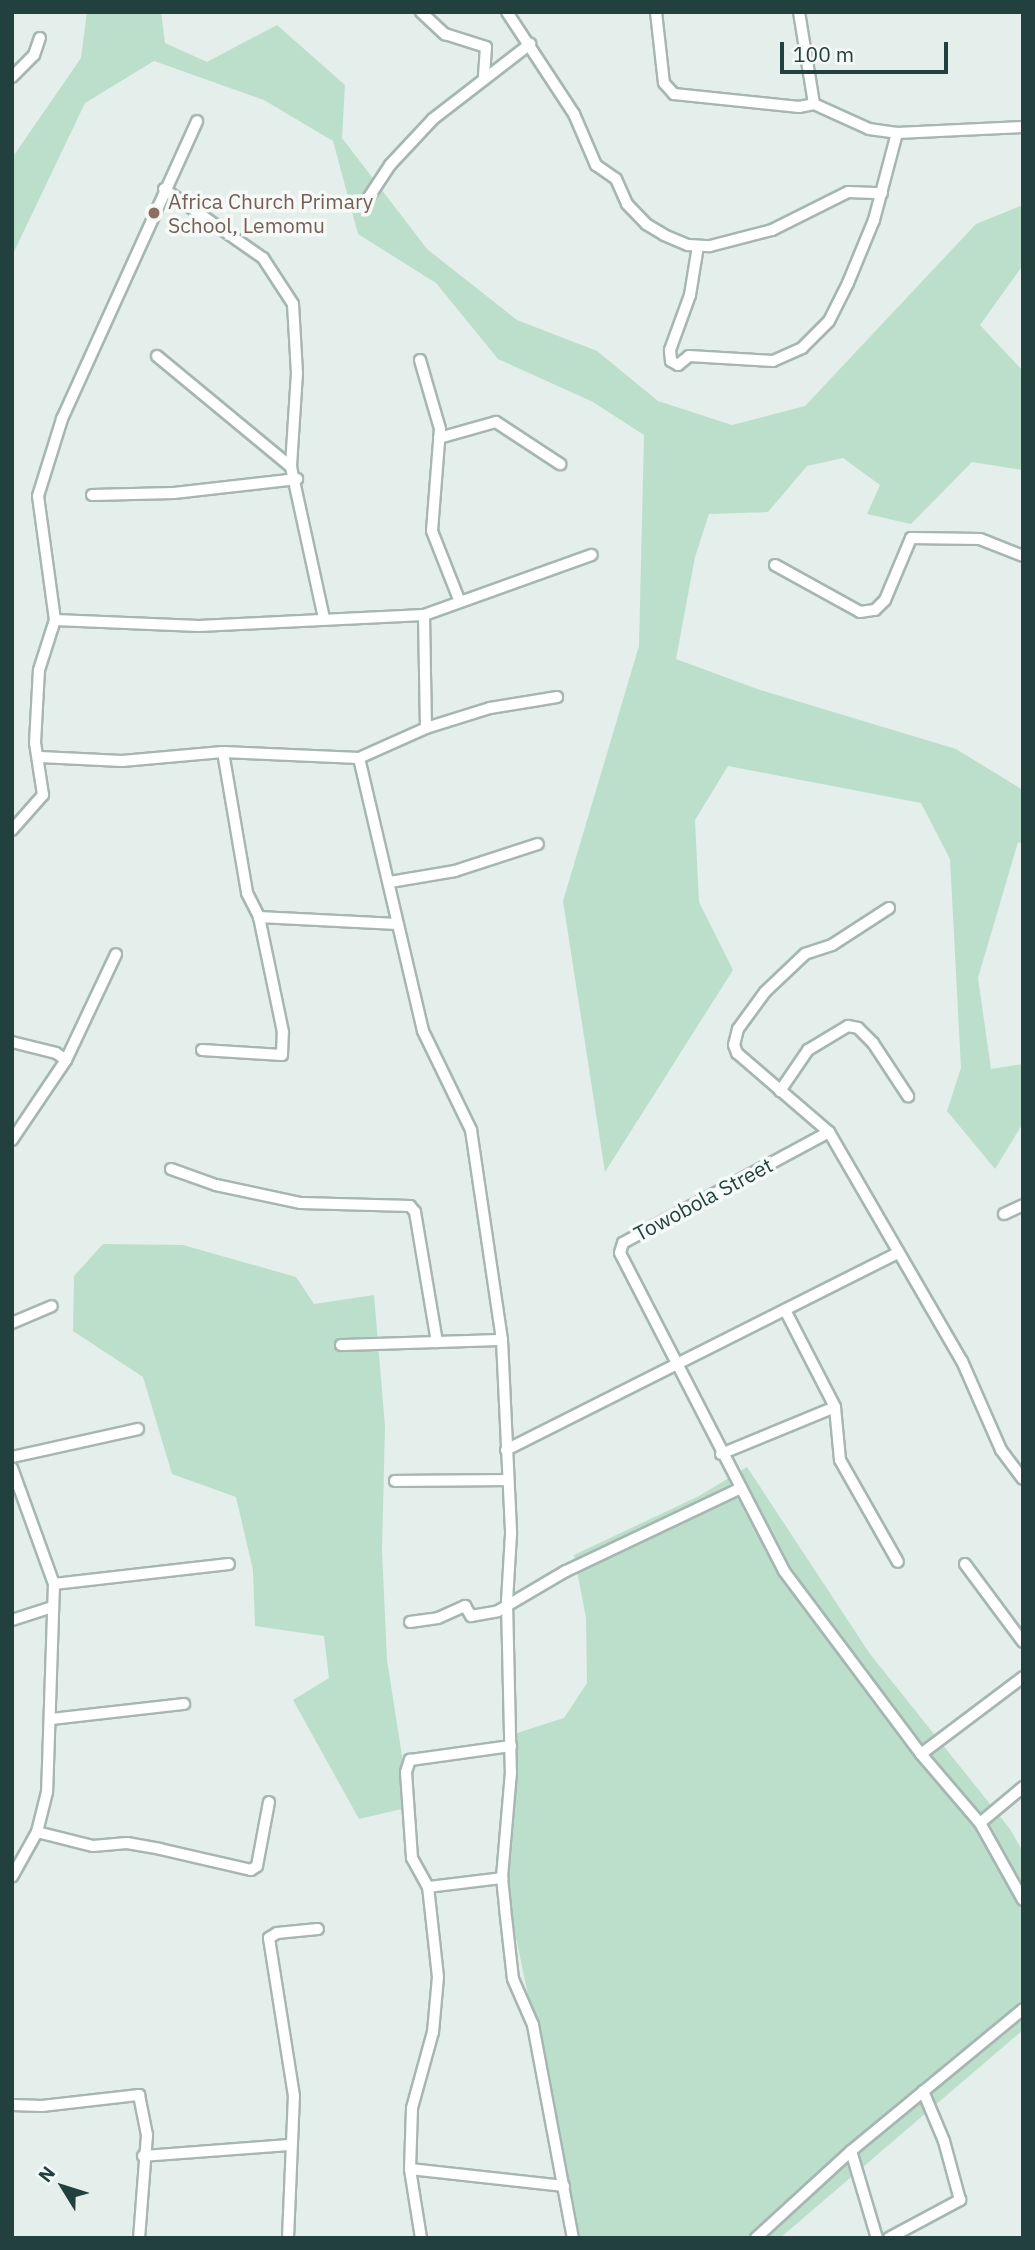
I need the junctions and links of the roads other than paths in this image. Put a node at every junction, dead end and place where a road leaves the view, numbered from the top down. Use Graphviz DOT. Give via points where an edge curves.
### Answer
graph roads {
  1 [pos="421,12"];
  2 [pos="507,12"];
  3 [pos="656,12"];
  4 [pos="799,12"];
  5 [pos="40,38"];
  6 [pos="530,44"];
  7 [pos="12,77"];
  8 [pos="484,77"];
  9 [pos="814,104"];
  10 [pos="197,121"];
  11 [pos="1023,127"];
  12 [pos="897,133"];
  13 [pos="164,190"];
  14 [pos="882,193"];
  15 [pos="367,200"];
  16 [pos="698,246"];
  17 [pos="157,356"];
  18 [pos="420,360"];
  19 [pos="439,438"];
  20 [pos="560,464"];
  21 [pos="291,467"];
  22 [pos="297,478"];
  23 [pos="92,495"];
  24 [pos="592,555"];
  25 [pos="1023,556"];
  26 [pos="775,565"];
  27 [pos="460,602"];
  28 [pos="424,615"];
  29 [pos="324,618"];
  30 [pos="55,620"];
  31 [pos="557,697"];
  32 [pos="426,728"];
  33 [pos="223,752"];
  34 [pos="40,757"];
  35 [pos="359,758"];
  36 [pos="12,830"];
  37 [pos="538,844"];
  38 [pos="390,882"];
  39 [pos="889,908"];
  40 [pos="259,917"];
  41 [pos="397,924"];
  42 [pos="116,954"];
  43 [pos="12,1042"];
  44 [pos="202,1050"];
  45 [pos="66,1060"];
  46 [pos="780,1091"];
  47 [pos="908,1096"];
  48 [pos="829,1132"];
  49 [pos="12,1140"];
  50 [pos="172,1169"];
  51 [pos="1023,1205"];
  52 [pos="1004,1214"];
  53 [pos="898,1253"];
  54 [pos="52,1306"];
  55 [pos="785,1310"];
  56 [pos="12,1323"];
  57 [pos="502,1340"];
  58 [pos="437,1342"];
  59 [pos="341,1345"];
  60 [pos="678,1362"];
  61 [pos="835,1407"];
  62 [pos="138,1429"];
  63 [pos="506,1450"];
  64 [pos="721,1454"];
  65 [pos="12,1457"];
  66 [pos="12,1468"];
  67 [pos="1023,1479"];
  68 [pos="508,1480"];
  69 [pos="395,1481"];
  70 [pos="739,1489"];
  71 [pos="898,1562"];
  72 [pos="229,1564"];
  73 [pos="965,1564"];
  74 [pos="54,1584"];
  75 [pos="508,1605"];
  76 [pos="50,1608"];
  77 [pos="12,1620"];
  78 [pos="410,1622"];
  79 [pos="1023,1642"];
  80 [pos="1023,1677"];
  81 [pos="184,1704"];
  82 [pos="52,1719"];
  83 [pos="511,1746"];
  84 [pos="921,1754"];
  85 [pos="1023,1787"];
  86 [pos="269,1802"];
  87 [pos="979,1823"];
  88 [pos="37,1832"];
  89 [pos="12,1877"];
  90 [pos="502,1878"];
  91 [pos="428,1887"];
  92 [pos="1023,1900"];
  93 [pos="318,1929"];
  94 [pos="1023,2009"];
  95 [pos="923,2091"];
  96 [pos="12,2105"];
  97 [pos="290,2145"];
  98 [pos="851,2151"];
  99 [pos="143,2156"];
  100 [pos="410,2169"];
  101 [pos="564,2186"];
  102 [pos="139,2238"];
  103 [pos="288,2238"];
  104 [pos="421,2238"];
  105 [pos="573,2238"];
  106 [pos="756,2238"];
  107 [pos="877,2238"];
  108 [pos="889,2238"];
  1 -- 8 [label="street" via="445,34 486,47"];
  2 -- 6 [label="street"];
  3 -- 9 [label="street" via="667,90 799,107"];
  4 -- 9 [label="street"];
  5 -- 7 [label="street" via="34,55"];
  6 -- 8 [label="street"];
  6 -- 16 [label="street" via="574,114 596,164 616,179 627,204 664,235"];
  8 -- 15 [label="street" via="433,119 390,165"];
  9 -- 12 [label="street" via="869,129"];
  10 -- 13 [label="street"];
  11 -- 12 [label="street"];
  12 -- 14 [label="street"];
  13 -- 21 [label="street" via="263,258 293,304 297,373"];
  13 -- 30 [label="street" via="62,419 38,496"];
  14 -- 16 [label="street" via="848,192 772,230"];
  14 -- 16 [label="street" via="829,321 815,340 773,360 689,356 678,365 671,361 670,349 691,295"];
  17 -- 21 [label="street"];
  18 -- 19 [label="street"];
  19 -- 20 [label="street" via="496,422"];
  19 -- 27 [label="street" via="432,531"];
  21 -- 22 [label="street"];
  22 -- 23 [label="street" via="174,493"];
  22 -- 29 [label="street"];
  24 -- 27 [label="street"];
  25 -- 26 [label="street" via="980,539 911,538 885,600 875,610 860,612"];
  27 -- 28 [label="street"];
  28 -- 29 [label="street"];
  28 -- 32 [label="street"];
  29 -- 30 [label="street" via="199,626"];
  30 -- 34 [label="street" via="39,670 35,743"];
  31 -- 32 [label="street" via="490,708"];
  32 -- 35 [label="street"];
  33 -- 34 [label="street" via="122,761"];
  33 -- 35 [label="street"];
  33 -- 40 [label="street" via="247,892"];
  34 -- 36 [label="street" via="43,795"];
  35 -- 38 [label="street"];
  37 -- 38 [label="street" via="455,871"];
  38 -- 41 [label="street"];
  39 -- 46 [label="street" via="832,945 805,954 765,992 738,1029 737,1053"];
  40 -- 41 [label="street"];
  40 -- 44 [label="street" via="283,1032 282,1055"];
  41 -- 57 [label="street" via="423,1031 471,1130"];
  42 -- 45 [label="street"];
  43 -- 45 [label="street" via="56,1052"];
  45 -- 49 [label="street"];
  46 -- 47 [label="street" via="808,1050 848,1026 858,1028 873,1043"];
  46 -- 48 [label="street"];
  48 -- 53 [label="street"];
  48 -- 60 [label="street, Towobola Street" via="620,1247"];
  50 -- 58 [label="street" via="216,1185 301,1203 410,1206 415,1212"];
  51 -- 52 [label="street"];
  53 -- 55 [label="street"];
  53 -- 67 [label="street" via="961,1361 1002,1450"];
  54 -- 56 [label="street"];
  55 -- 60 [label="street"];
  55 -- 61 [label="street"];
  57 -- 58 [label="street"];
  57 -- 63 [label="street"];
  58 -- 59 [label="street"];
  60 -- 63 [label="street"];
  60 -- 64 [label="street"];
  61 -- 64 [label="street"];
  61 -- 71 [label="street" via="840,1460"];
  62 -- 65 [label="street"];
  63 -- 68 [label="street"];
  64 -- 70 [label="street"];
  66 -- 74 [label="street"];
  68 -- 69 [label="street"];
  68 -- 75 [label="street"];
  70 -- 75 [label="street" via="566,1571"];
  70 -- 84 [label="street" via="784,1571"];
  72 -- 74 [label="street"];
  73 -- 79 [label="street"];
  74 -- 76 [label="street"];
  75 -- 78 [label="street" via="471,1616 465,1606 438,1618"];
  75 -- 83 [label="street"];
  76 -- 77 [label="street"];
  76 -- 82 [label="street"];
  80 -- 84 [label="street"];
  81 -- 82 [label="street"];
  82 -- 88 [label="street" via="47,1792"];
  83 -- 90 [label="street"];
  83 -- 91 [label="street" via="410,1760 405,1779 412,1858"];
  84 -- 87 [label="street"];
  85 -- 87 [label="street"];
  86 -- 88 [label="street" via="257,1866 251,1870 127,1843 93,1846"];
  87 -- 92 [label="street"];
  88 -- 89 [label="street"];
  90 -- 91 [label="street"];
  90 -- 101 [label="street" via="513,1979 533,2025"];
  91 -- 100 [label="street" via="438,1955 437,2002 412,2108"];
  93 -- 97 [label="street" via="277,1933 270,1938 294,2095"];
  94 -- 95 [label="street"];
  95 -- 98 [label="street"];
  95 -- 108 [label="street" via="944,2141 960,2200"];
  96 -- 99 [label="street" via="139,2095 147,2116"];
  97 -- 99 [label="street"];
  97 -- 103 [label="street"];
  98 -- 106 [label="street"];
  98 -- 107 [label="street"];
  99 -- 102 [label="street"];
  100 -- 101 [label="street"];
  100 -- 104 [label="street"];
  101 -- 105 [label="street"];
}
